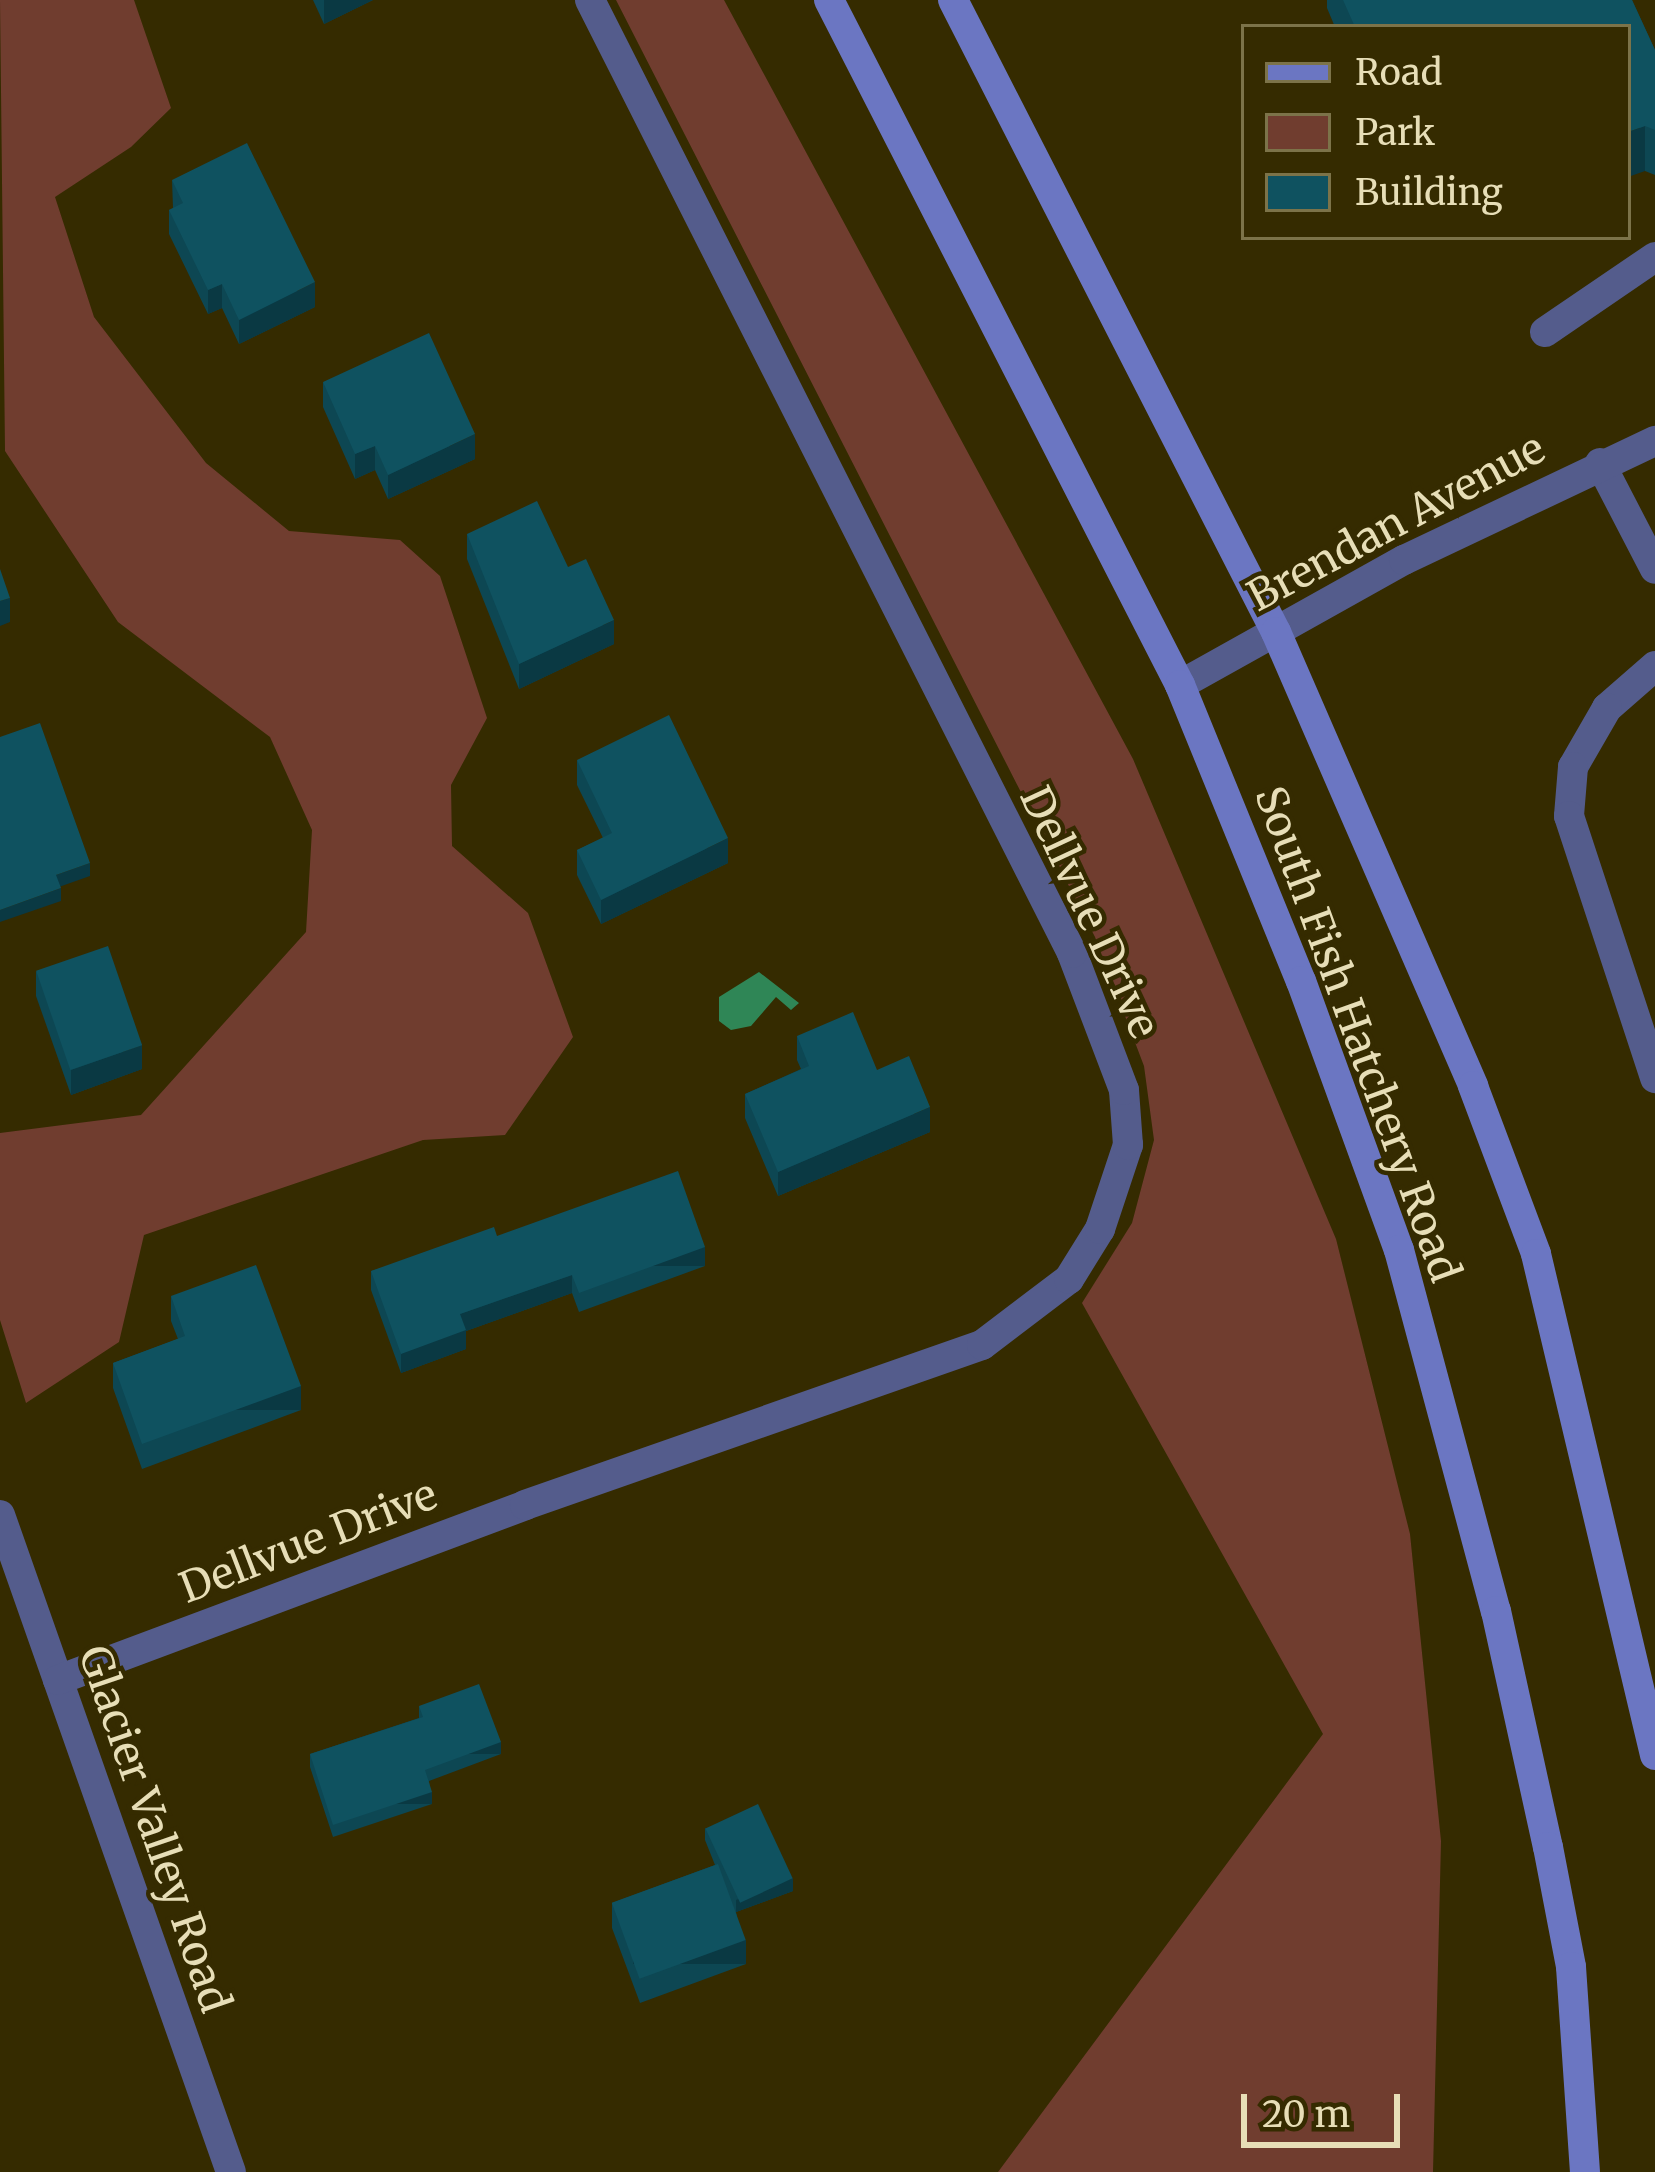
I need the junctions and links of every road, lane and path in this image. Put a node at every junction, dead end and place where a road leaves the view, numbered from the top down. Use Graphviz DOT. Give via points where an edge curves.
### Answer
graph roads {
  1 [pos="590,0"];
  2 [pos="829,0"];
  3 [pos="953,0"];
  4 [pos="1655,257"];
  5 [pos="1545,332"];
  6 [pos="1655,441"];
  7 [pos="1600,463"];
  8 [pos="1655,569"];
  9 [pos="1276,632"];
  10 [pos="1655,666"];
  11 [pos="1180,686"];
  12 [pos="1655,1078"];
  13 [pos="0,1515"];
  14 [pos="58,1680"];
  15 [pos="1655,1755"];
  16 [pos="231,2172"];
  17 [pos="1585,2172"];
  1 -- 14 [label="street, Dellvue Drive" via="1072,953 1124,1090 1128,1144 1100,1229 1069,1279 982,1345"];
  2 -- 11 [label="main road, South Fish Hatchery Road"];
  3 -- 9 [label="main road, South Fish Hatchery Road"];
  4 -- 5 [label="street"];
  6 -- 7 [label="street, Brendan Avenue"];
  7 -- 8 [label="street"];
  7 -- 9 [label="street, Brendan Avenue"];
  9 -- 11 [label="street, Brendan Avenue"];
  9 -- 15 [label="main road, South Fish Hatchery Road" via="1416,945 1536,1254"];
  10 -- 12 [label="street" via="1607,708 1573,767 1569,816"];
  11 -- 17 [label="main road, South Fish Hatchery Road" via="1301,981 1427,1347 1496,1611 1571,1967"];
  13 -- 14 [label="street, Glacier Valley Road"];
  14 -- 16 [label="street, Glacier Valley Road"];
}
